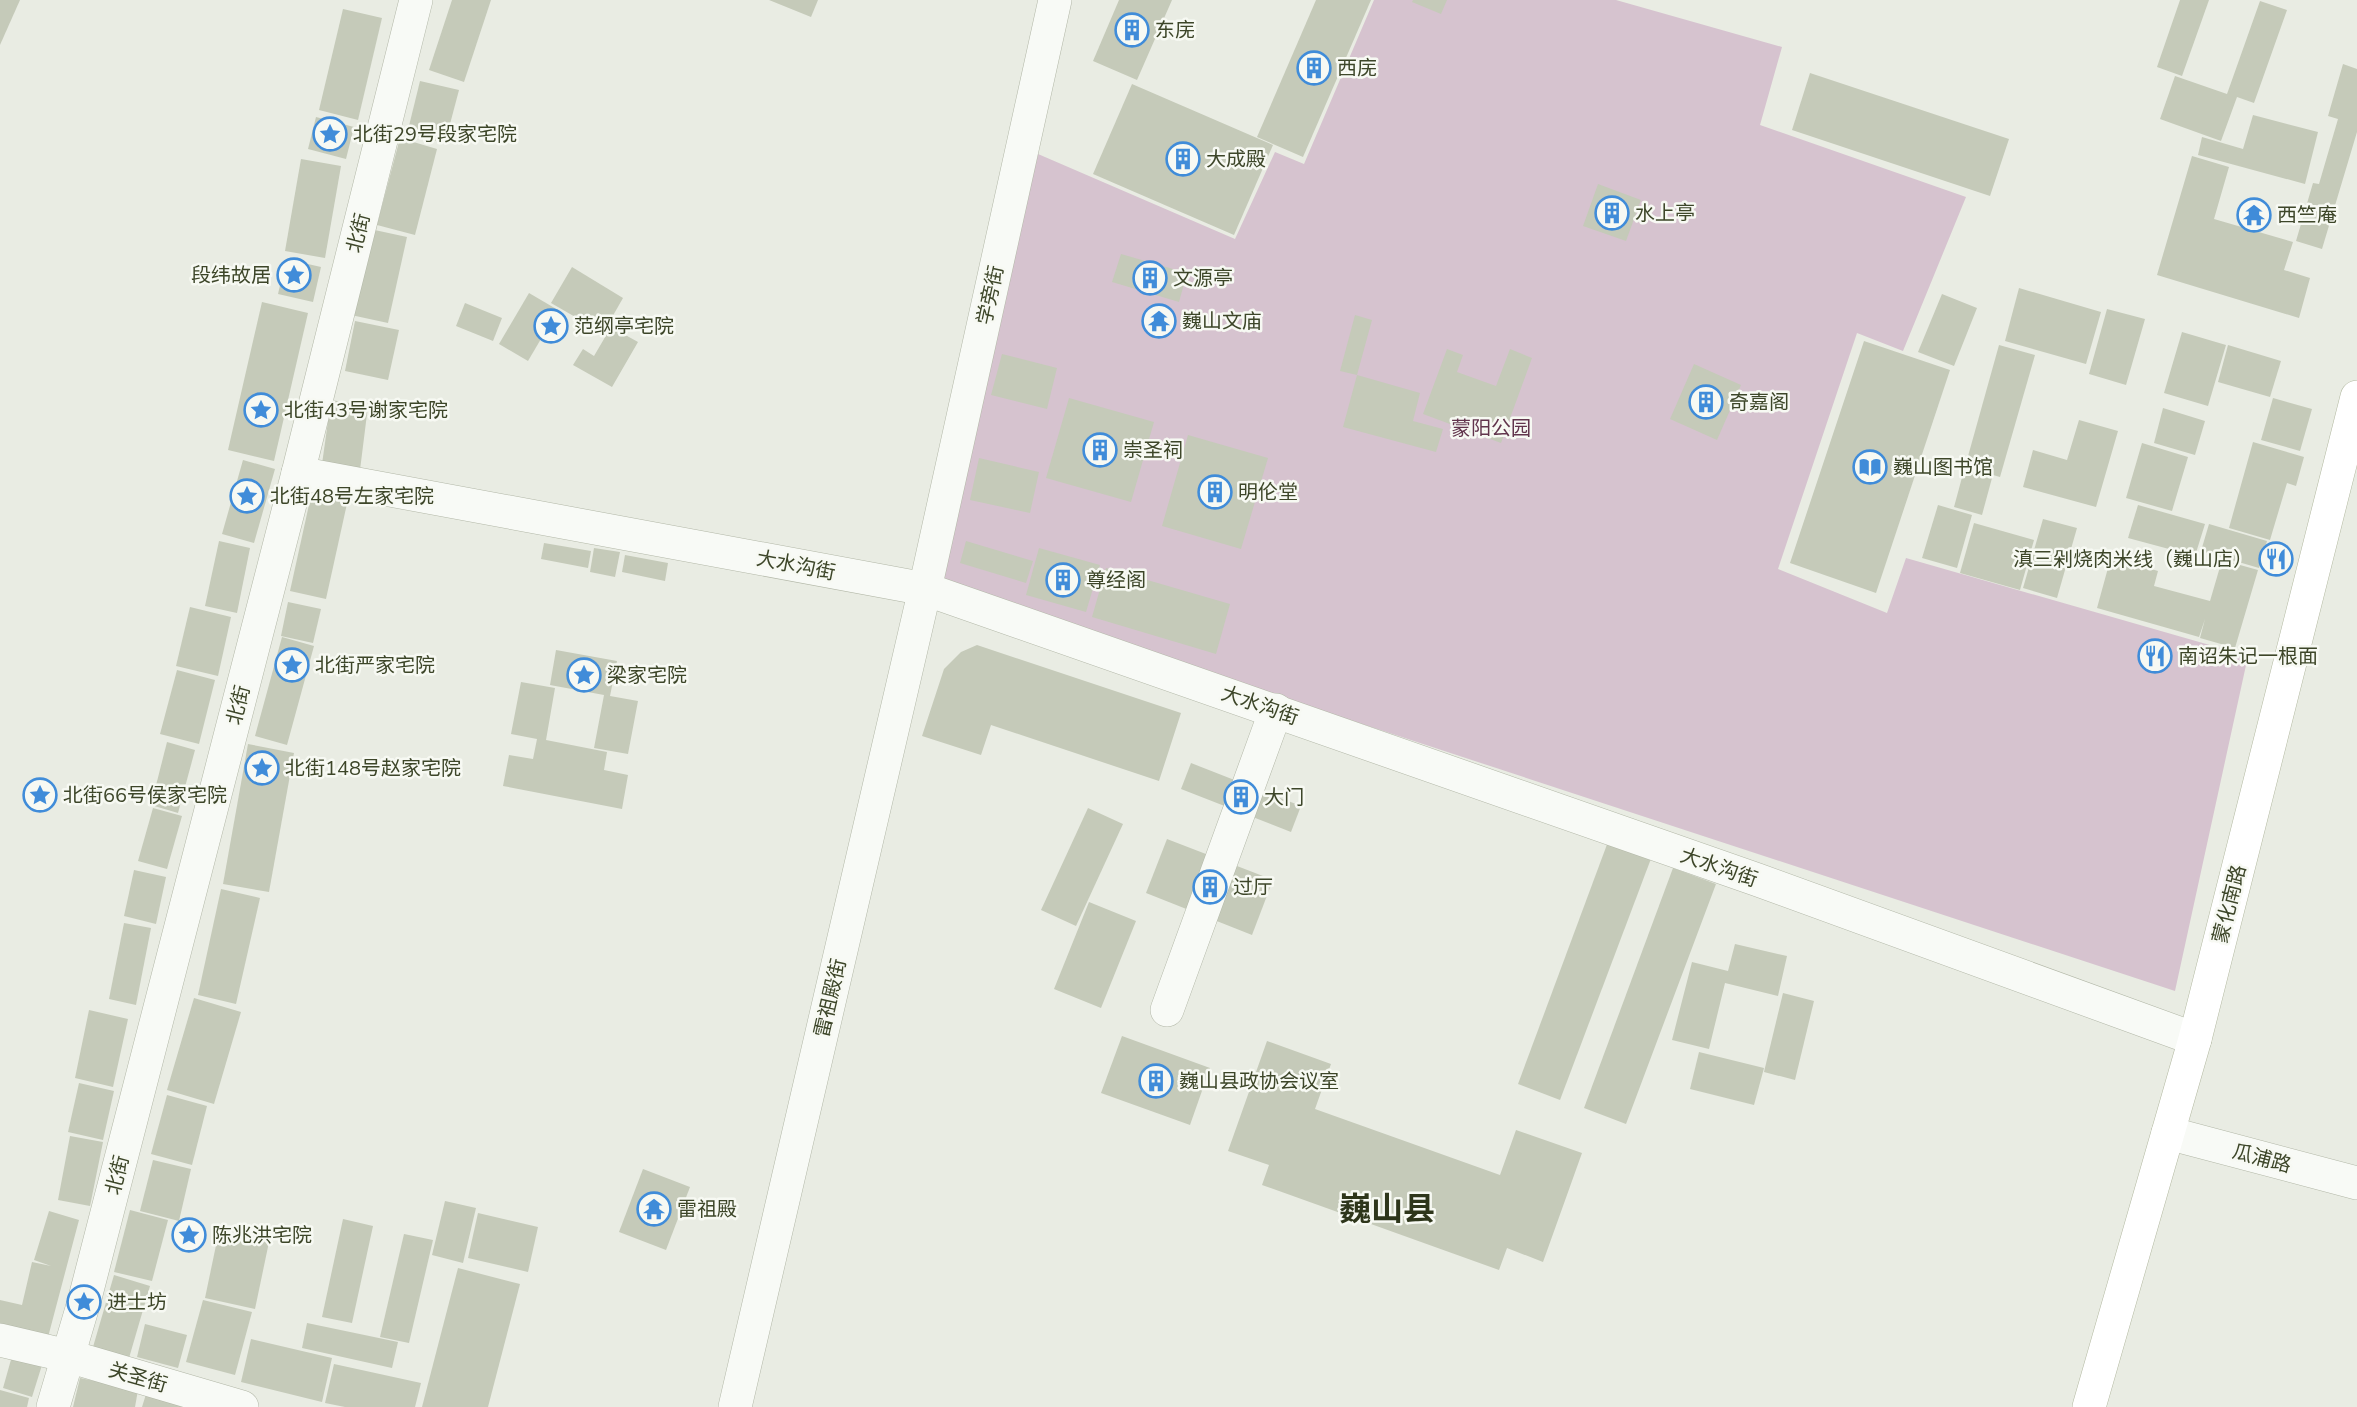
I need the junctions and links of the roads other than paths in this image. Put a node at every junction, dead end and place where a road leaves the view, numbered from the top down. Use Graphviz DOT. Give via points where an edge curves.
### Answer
graph roads {
  1 [pos="416,0"];
  2 [pos="1055,0"];
  3 [pos="2357,397"];
  4 [pos="298,473"];
  5 [pos="925,589"];
  6 [pos="1276,710"];
  7 [pos="1167,1010"];
  8 [pos="2195,1039"];
  9 [pos="2168,1132"];
  10 [pos="2357,1183"];
  11 [pos="0,1340"];
  12 [pos="68,1356"];
  13 [pos="53,1407"];
  14 [pos="242,1407"];
  15 [pos="735,1407"];
  16 [pos="2089,1407"];
  1 -- 4 [label="street, 北街"];
  2 -- 5 [label="street, 学旁街"];
  3 -- 8 [label="main road, 蒙化南路"];
  4 -- 5 [label="street, 大水沟街"];
  4 -- 12 [label="street, 北街"];
  5 -- 6 [label="street, 大水沟街"];
  5 -- 15 [label="street, 雷祖殿街"];
  6 -- 7 [label="street"];
  6 -- 8 [label="street, 大水沟街"];
  8 -- 9 [label="main road, 蒙化南路"];
  9 -- 10 [label="street, 瓜浦路"];
  9 -- 16 [label="main road, 蒙化南路"];
  11 -- 12 [label="street, 关圣街"];
  12 -- 13 [label="street, 北街"];
  12 -- 14 [label="street, 关圣街"];
}
